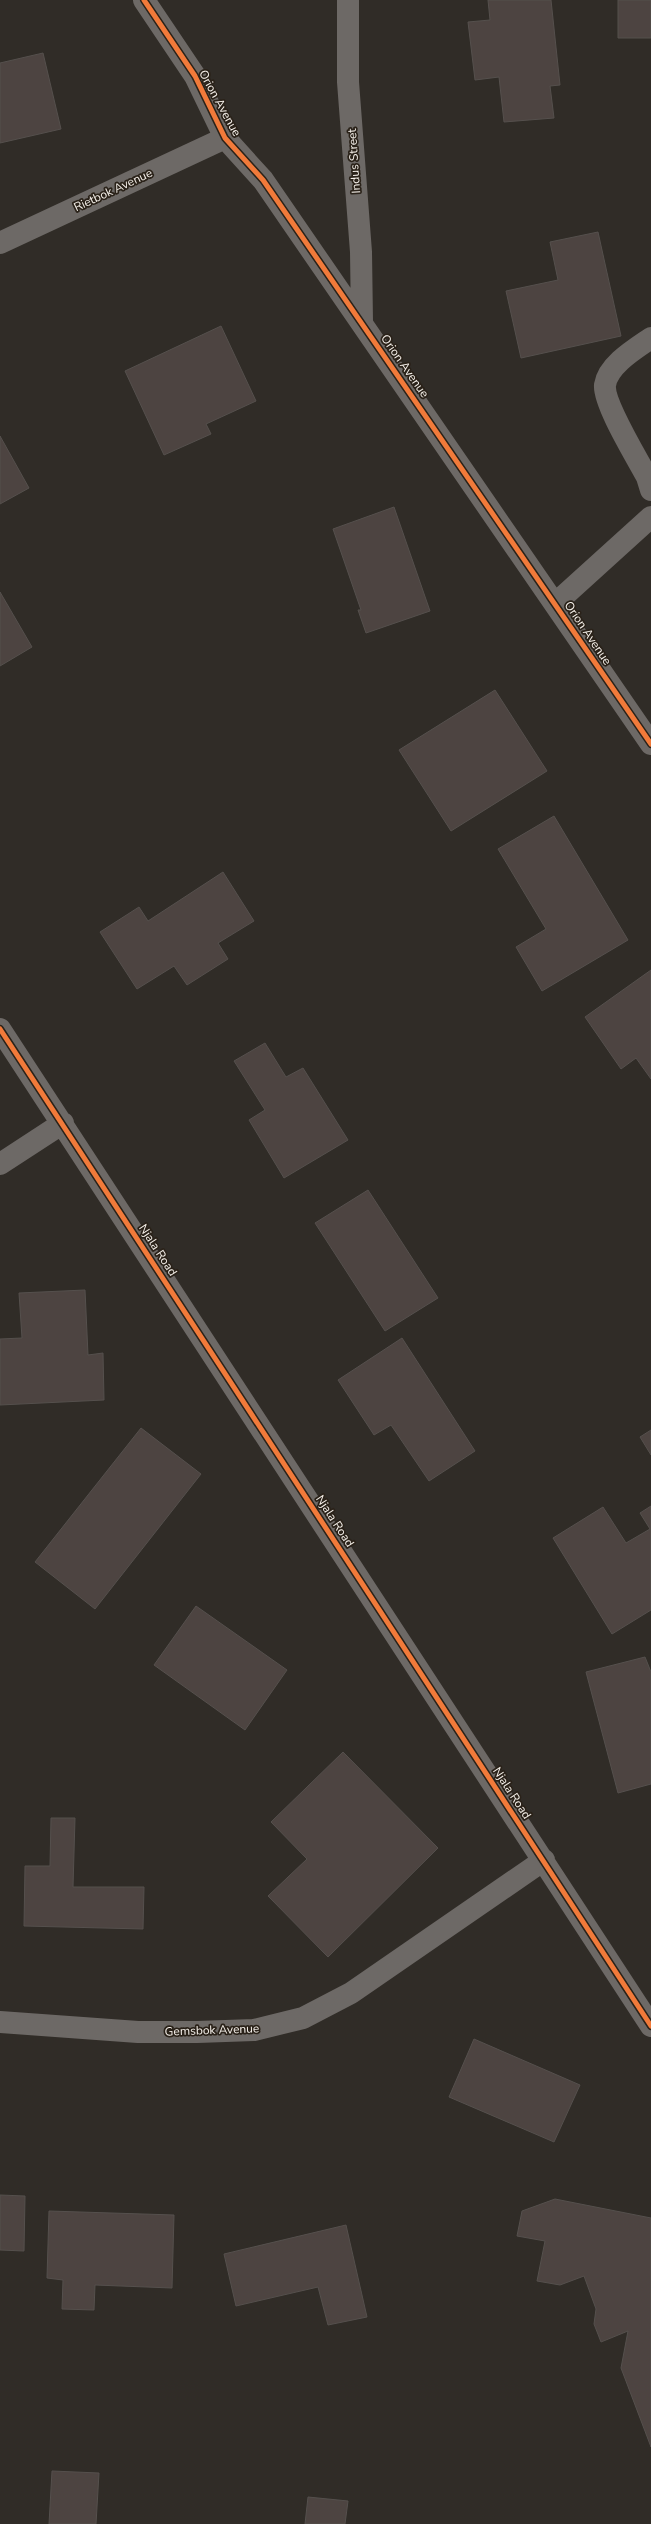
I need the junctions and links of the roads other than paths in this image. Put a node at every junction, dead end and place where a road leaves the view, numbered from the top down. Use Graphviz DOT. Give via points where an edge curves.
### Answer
graph roads {
  1 [pos="144,0"];
  2 [pos="348,0"];
  3 [pos="225,138"];
  4 [pos="0,243"];
  5 [pos="362,322"];
  6 [pos="651,338"];
  7 [pos="651,490"];
  8 [pos="651,517"];
  9 [pos="556,603"];
  10 [pos="651,744"];
  11 [pos="0,1029"];
  12 [pos="63,1123"];
  13 [pos="0,1164"];
  14 [pos="544,1860"];
  15 [pos="0,2022"];
  16 [pos="651,2026"];
  1 -- 3 [label="street, Orion Avenue" via="195,76"];
  2 -- 5 [label="street, Indus Street" via="348,82 361,252"];
  3 -- 4 [label="street, Rietbok Avenue"];
  3 -- 5 [label="street, Orion Avenue" via="263,180"];
  5 -- 9 [label="street, Orion Avenue"];
  6 -- 7 [label="street" via="633,350 612,370 605,385 607,401 647,477"];
  8 -- 9 [label="street"];
  9 -- 10 [label="street, Orion Avenue"];
  11 -- 12 [label="street, Njala Road"];
  12 -- 13 [label="street"];
  12 -- 14 [label="street, Njala Road"];
  14 -- 15 [label="street, Gemsbok Avenue" via="351,1993 304,2018 254,2030 196,2032 138,2032"];
  14 -- 16 [label="street, Njala Road"];
}
